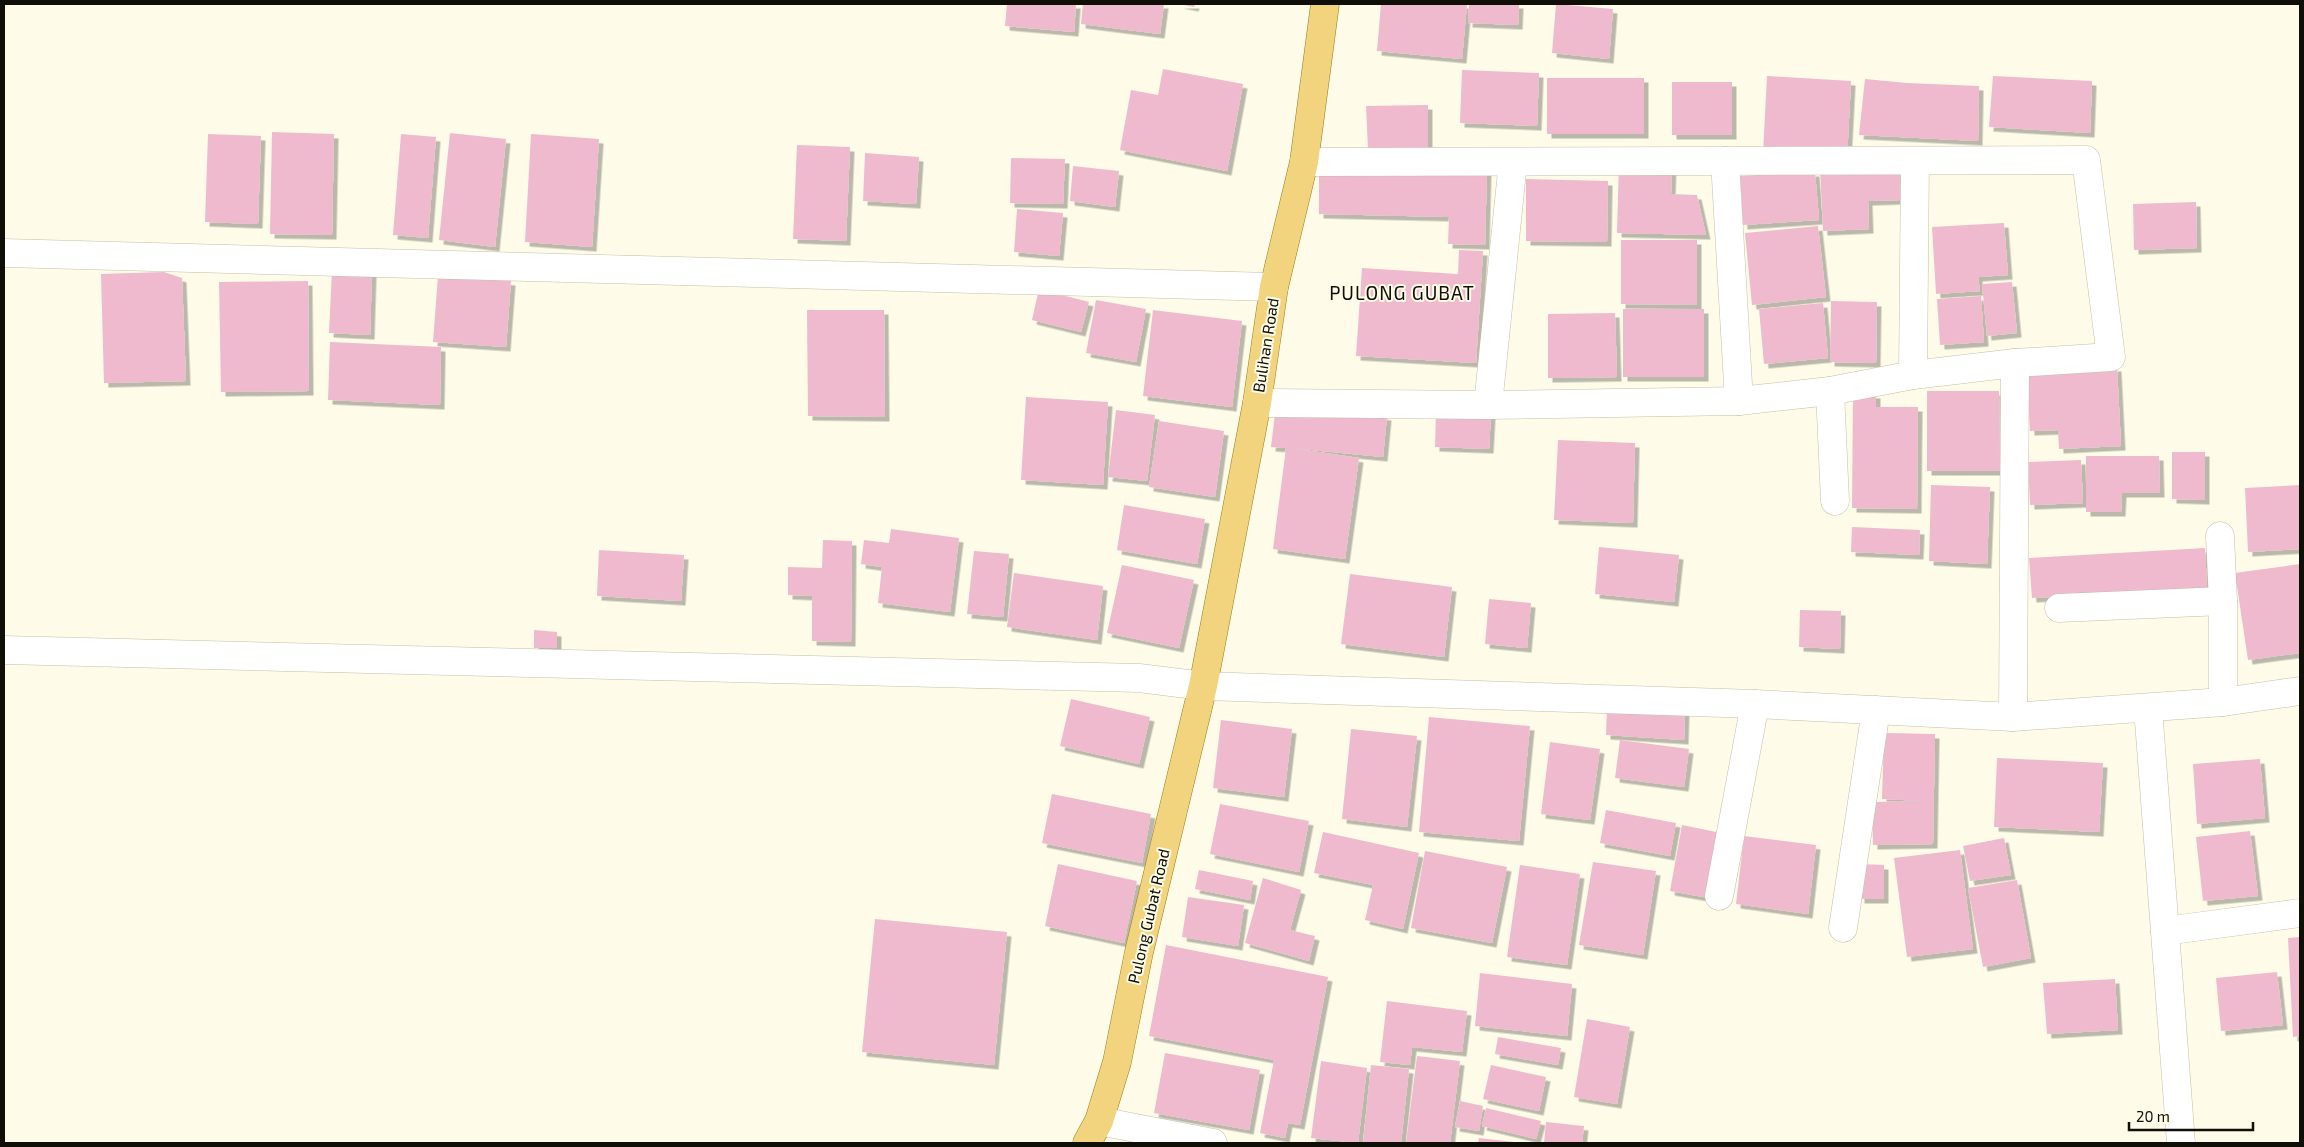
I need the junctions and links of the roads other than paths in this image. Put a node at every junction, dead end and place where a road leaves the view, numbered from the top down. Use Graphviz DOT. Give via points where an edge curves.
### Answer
graph roads {
  1 [pos="1325,4"];
  2 [pos="1915,160"];
  3 [pos="1725,161"];
  4 [pos="1304,162"];
  5 [pos="1513,162"];
  6 [pos="4,253"];
  7 [pos="1274,287"];
  8 [pos="2015,363"];
  9 [pos="1913,375"];
  10 [pos="1830,391"];
  11 [pos="1739,401"];
  12 [pos="1257,403"];
  13 [pos="1488,405"];
  14 [pos="1835,501"];
  15 [pos="2220,536"];
  16 [pos="2223,601"];
  17 [pos="2059,608"];
  18 [pos="4,650"];
  19 [pos="1203,686"];
  20 [pos="2300,691"];
  21 [pos="2224,702"];
  22 [pos="1754,704"];
  23 [pos="2148,708"];
  24 [pos="1876,710"];
  25 [pos="2013,717"];
  26 [pos="1719,896"];
  27 [pos="2300,914"];
  28 [pos="1843,928"];
  29 [pos="2165,931"];
  30 [pos="1093,1132"];
  31 [pos="1213,1143"];
  32 [pos="2182,1143"];
  1 -- 4 [label="main road, Bulihan Road"];
  2 -- 3 [label="street"];
  2 -- 8 [label="street" via="2086,160 2111,357"];
  2 -- 9 [label="street"];
  3 -- 5 [label="street"];
  3 -- 11 [label="street"];
  4 -- 5 [label="street"];
  4 -- 7 [label="main road, Bulihan Road"];
  5 -- 13 [label="street"];
  6 -- 7 [label="street"];
  7 -- 12 [label="main road, Bulihan Road"];
  8 -- 9 [label="street"];
  8 -- 25 [label="street"];
  9 -- 10 [label="street"];
  10 -- 11 [label="street"];
  10 -- 14 [label="street"];
  11 -- 13 [label="street"];
  12 -- 13 [label="street"];
  12 -- 19 [label="main road, Bulihan Road"];
  15 -- 16 [label="street"];
  16 -- 17 [label="street"];
  16 -- 21 [label="street"];
  18 -- 19 [label="street" via="1139,678"];
  19 -- 22 [label="street"];
  19 -- 30 [label="main road, Pulong Gubat Road" via="1116,1062"];
  20 -- 21 [label="street"];
  21 -- 23 [label="street"];
  22 -- 24 [label="street"];
  22 -- 26 [label="street"];
  23 -- 25 [label="street"];
  23 -- 29 [label="street"];
  24 -- 25 [label="street"];
  24 -- 28 [label="street"];
  27 -- 29 [label="street"];
  29 -- 32 [label="street"];
  30 -- 31 [label="street"];
}
